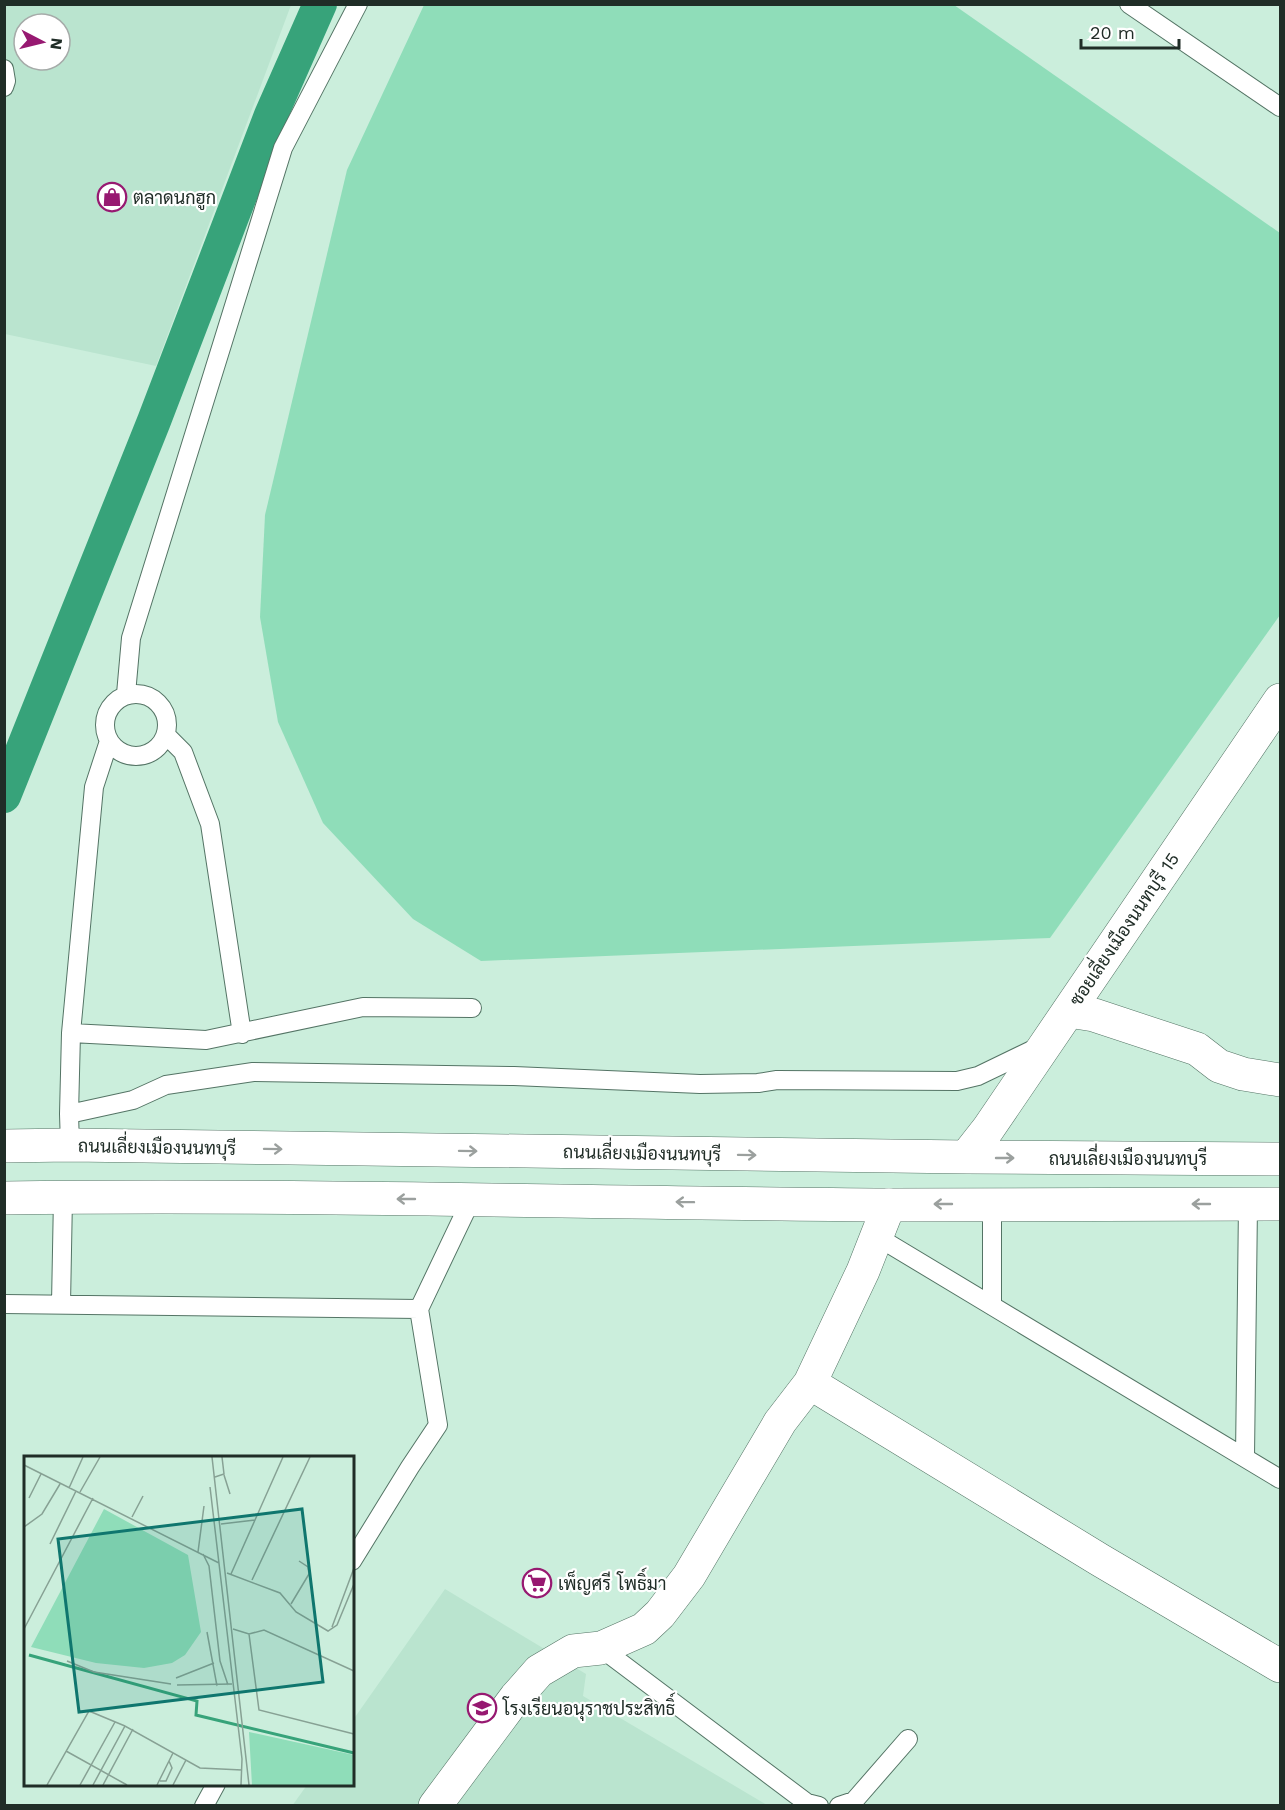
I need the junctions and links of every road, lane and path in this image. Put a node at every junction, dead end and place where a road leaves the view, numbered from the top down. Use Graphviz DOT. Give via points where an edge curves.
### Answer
graph roads {
  1 [pos="358,4"];
  2 [pos="1129,4"];
  3 [pos="4,69"];
  4 [pos="4,87"];
  5 [pos="1281,107"];
  6 [pos="126,694"];
  7 [pos="1281,700"];
  8 [pos="166,735"];
  9 [pos="109,741"];
  10 [pos="472,1008"];
  11 [pos="1069,1011"];
  12 [pos="71,1033"];
  13 [pos="242,1034"];
  14 [pos="1047,1043"];
  15 [pos="1281,1080"];
  16 [pos="70,1129"];
  17 [pos="4,1146"];
  18 [pos="966,1157"];
  19 [pos="1281,1159"];
  20 [pos="63,1197"];
  21 [pos="4,1198"];
  22 [pos="471,1200"];
  23 [pos="889,1204"];
  24 [pos="992,1204"];
  25 [pos="1248,1204"];
  26 [pos="1281,1204"];
  27 [pos="876,1236"];
  28 [pos="4,1304"];
  29 [pos="61,1304"];
  30 [pos="992,1306"];
  31 [pos="419,1309"];
  32 [pos="810,1383"];
  33 [pos="1245,1457"];
  34 [pos="1281,1479"];
  35 [pos="354,1558"];
  36 [pos="601,1648"];
  37 [pos="1281,1666"];
  38 [pos="908,1739"];
  39 [pos="215,1786"];
  40 [pos="204,1806"];
  41 [pos="435,1806"];
  42 [pos="819,1806"];
  43 [pos="838,1806"];
  1 -- 6 [label="lane" via="283,148 131,638"];
  2 -- 5 [label="lane"];
  3 -- 4 [label="lane"];
  6 -- 8 [label="lane" via="154,698 168,721"];
  6 -- 9 [label="lane" via="106,714 104,728"];
  7 -- 11 [label="main road, ซอยเลี่ยงเมืองนนทบุรี 15"];
  8 -- 9 [label="lane" via="147,755 119,752"];
  8 -- 13 [label="lane" via="183,752 210,824"];
  9 -- 12 [label="lane" via="94,787"];
  10 -- 13 [label="lane" via="363,1007"];
  11 -- 14 [label="main road, ซอยเลี่ยงเมืองนนทบุรี 15"];
  11 -- 15 [label="main road" via="1094,1015 1197,1049 1219,1066 1242,1074"];
  12 -- 13 [label="lane" via="206,1040"];
  12 -- 16 [label="lane"];
  14 -- 16 [label="lane" via="978,1076 957,1081 777,1080 700,1084 514,1076 253,1072 166,1085"];
  14 -- 18 [label="main road, ซอยเลี่ยงเมืองนนทบุรี 15"];
  16 -- 17 [label="main road, ถนนเลี่ยงเมืองนนทบุรี"];
  16 -- 18 [label="main road, ถนนเลี่ยงเมืองนนทบุรี, one-way"];
  18 -- 19 [label="main road, ถนนเลี่ยงเมืองนนทบุรี, one-way"];
  20 -- 21 [label="main road"];
  22 -- 20 [label="main road, one-way"];
  20 -- 29 [label="lane"];
  23 -- 22 [label="main road, one-way"];
  22 -- 31 [label="lane"];
  24 -- 23 [label="main road, one-way"];
  23 -- 27 [label="main road"];
  25 -- 24 [label="main road, one-way"];
  24 -- 30 [label="lane"];
  25 -- 26 [label="main road"];
  25 -- 33 [label="lane"];
  27 -- 30 [label="lane"];
  27 -- 32 [label="main road"];
  28 -- 29 [label="lane"];
  29 -- 31 [label="lane"];
  30 -- 33 [label="lane"];
  31 -- 35 [label="lane" via="438,1425"];
  32 -- 36 [label="main road" via="780,1422 689,1576 660,1614 644,1629"];
  32 -- 37 [label="main road"];
  33 -- 34 [label="lane"];
  36 -- 41 [label="main road" via="573,1651 539,1671"];
  36 -- 42 [label="lane" via="807,1803"];
  38 -- 43 [label="lane" via="854,1801"];
  39 -- 40 [label="lane"];
}
